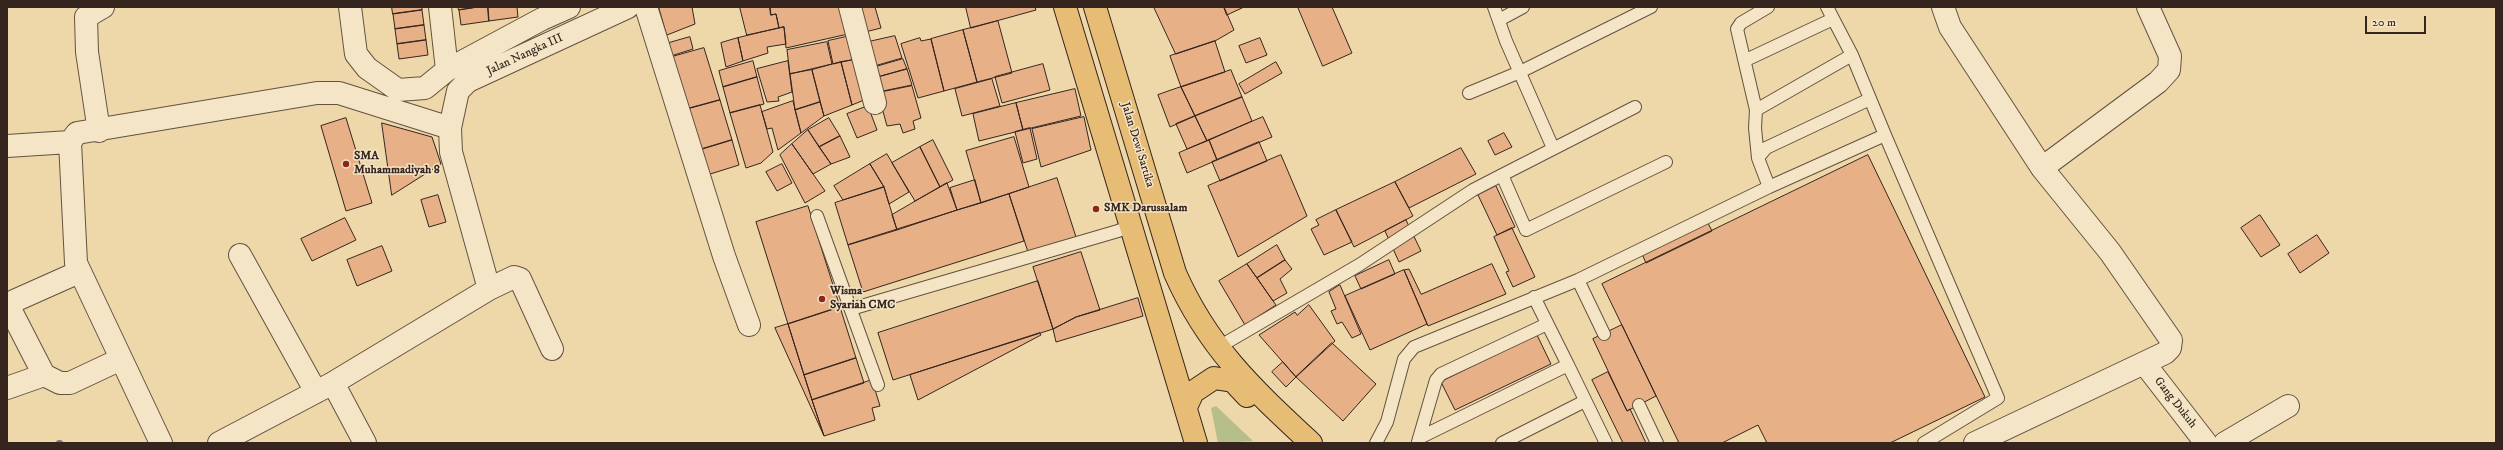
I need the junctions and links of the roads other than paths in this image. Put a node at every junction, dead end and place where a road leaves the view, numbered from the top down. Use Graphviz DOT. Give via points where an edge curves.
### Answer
graph roads {
  1 [pos="103,7"];
  2 [pos="350,7"];
  3 [pos="440,7"];
  4 [pos="570,7"];
  5 [pos="628,7"];
  6 [pos="646,7"];
  7 [pos="850,7"];
  8 [pos="1065,7"];
  9 [pos="1095,7"];
  10 [pos="1494,7"];
  11 [pos="1523,7"];
  12 [pos="1651,7"];
  13 [pos="1768,7"];
  14 [pos="1827,7"];
  15 [pos="1943,7"];
  16 [pos="2148,7"];
  17 [pos="541,13"];
  18 [pos="1833,19"];
  19 [pos="1499,20"];
  20 [pos="1852,56"];
  21 [pos="1746,60"];
  22 [pos="447,70"];
  23 [pos="1520,72"];
  24 [pos="1469,93"];
  25 [pos="1870,98"];
  26 [pos="875,103"];
  27 [pos="1635,107"];
  28 [pos="1756,110"];
  29 [pos="450,128"];
  30 [pos="99,131"];
  31 [pos="1885,135"];
  32 [pos="70,142"];
  33 [pos="7,146"];
  34 [pos="1553,148"];
  35 [pos="1758,158"];
  36 [pos="1666,162"];
  37 [pos="2042,168"];
  38 [pos="1502,175"];
  39 [pos="1769,187"];
  40 [pos="817,216"];
  41 [pos="1130,226"];
  42 [pos="240,255"];
  43 [pos="79,272"];
  44 [pos="1578,280"];
  45 [pos="489,289"];
  46 [pos="1534,297"];
  47 [pos="852,309"];
  48 [pos="1547,324"];
  49 [pos="749,325"];
  50 [pos="1604,334"];
  51 [pos="1217,348"];
  52 [pos="552,349"];
  53 [pos="121,359"];
  54 [pos="2144,363"];
  55 [pos="1568,365"];
  56 [pos="44,375"];
  57 [pos="878,385"];
  58 [pos="324,387"];
  59 [pos="8,388"];
  60 [pos="1585,401"];
  61 [pos="1639,405"];
  62 [pos="2288,406"];
  63 [pos="1186,407"];
  64 [pos="1280,415"];
  65 [pos="248,437"];
  66 [pos="1418,441"];
  67 [pos="161,443"];
  68 [pos="219,443"];
  69 [pos="365,443"];
  70 [pos="1196,443"];
  71 [pos="1311,443"];
  72 [pos="1376,443"];
  73 [pos="1502,443"];
  74 [pos="1606,443"];
  75 [pos="1657,443"];
  76 [pos="1924,443"];
  77 [pos="1975,443"];
  78 [pos="2206,443"];
  79 [pos="2225,443"];
  1 -- 30 [label="street" via="86,17 87,52"];
  2 -- 22 [label="street" via="356,54 367,68 398,90 425,88"];
  3 -- 22 [label="street"];
  4 -- 17 [label="street"];
  5 -- 29 [label="street, Jalan Nangka III" via="468,81 458,91"];
  6 -- 49 [label="street" via="724,256"];
  7 -- 26 [label="street"];
  8 -- 41 [label="highway"];
  9 -- 51 [label="highway, Jalan Dewi Sartika" via="1175,273 1198,319"];
  10 -- 19 [label="lane"];
  11 -- 19 [label="lane"];
  12 -- 23 [label="lane"];
  13 -- 21 [label="lane" via="1741,23 1737,29"];
  14 -- 18 [label="lane"];
  15 -- 37 [label="street" via="1950,27"];
  16 -- 37 [label="street" via="2170,56 2169,70 2158,82"];
  17 -- 22 [label="street"];
  18 -- 20 [label="lane"];
  18 -- 21 [label="lane"];
  19 -- 23 [label="lane"];
  20 -- 25 [label="lane"];
  20 -- 28 [label="lane"];
  21 -- 28 [label="lane"];
  23 -- 24 [label="lane"];
  23 -- 34 [label="lane"];
  25 -- 31 [label="lane"];
  25 -- 35 [label="lane" via="1766,148"];
  27 -- 34 [label="lane"];
  28 -- 35 [label="lane"];
  29 -- 30 [label="street" via="339,93 317,93"];
  29 -- 45 [label="street, Jalan Nangka III" via="451,152"];
  30 -- 32 [label="street" via="77,133"];
  31 -- 39 [label="lane"];
  31 -- 76 [label="lane" via="1998,398"];
  32 -- 33 [label="street"];
  32 -- 43 [label="street" via="76,263"];
  34 -- 38 [label="lane"];
  35 -- 39 [label="lane"];
  36 -- 38 [label="lane" via="1526,230"];
  37 -- 54 [label="street" via="2110,252 2171,340 2170,348 2165,353"];
  38 -- 51 [label="lane" via="1473,190 1358,265"];
  39 -- 44 [label="lane"];
  40 -- 47 [label="lane"];
  41 -- 47 [label="lane"];
  41 -- 63 [label="highway"];
  42 -- 58 [label="street"];
  43 -- 53 [label="street"];
  43 -- 56 [label="street" via="14,301 9,307"];
  44 -- 46 [label="lane"];
  44 -- 50 [label="lane"];
  45 -- 52 [label="street" via="514,277 520,279"];
  45 -- 58 [label="street"];
  46 -- 48 [label="lane"];
  46 -- 72 [label="lane" via="1414,347 1404,359 1388,422"];
  47 -- 57 [label="lane"];
  48 -- 55 [label="lane"];
  48 -- 66 [label="lane" via="1441,374 1436,380"];
  51 -- 64 [label="highway, Jalan Dewi Sartika"];
  53 -- 56 [label="street" via="65,384"];
  53 -- 67 [label="street"];
  54 -- 77 [label="street"];
  54 -- 78 [label="street, Gang Dukuh"];
  55 -- 60 [label="lane"];
  55 -- 66 [label="lane"];
  56 -- 59 [label="street"];
  58 -- 65 [label="street"];
  58 -- 69 [label="street"];
  60 -- 73 [label="lane"];
  60 -- 74 [label="lane"];
  61 -- 75 [label="lane"];
  62 -- 79 [label="street"];
  63 -- 64 [label="highway" via="1193,392 1204,383 1221,378 1233,381 1253,403"];
  63 -- 70 [label="highway"];
  64 -- 71 [label="highway"];
  65 -- 68 [label="street"];
}
